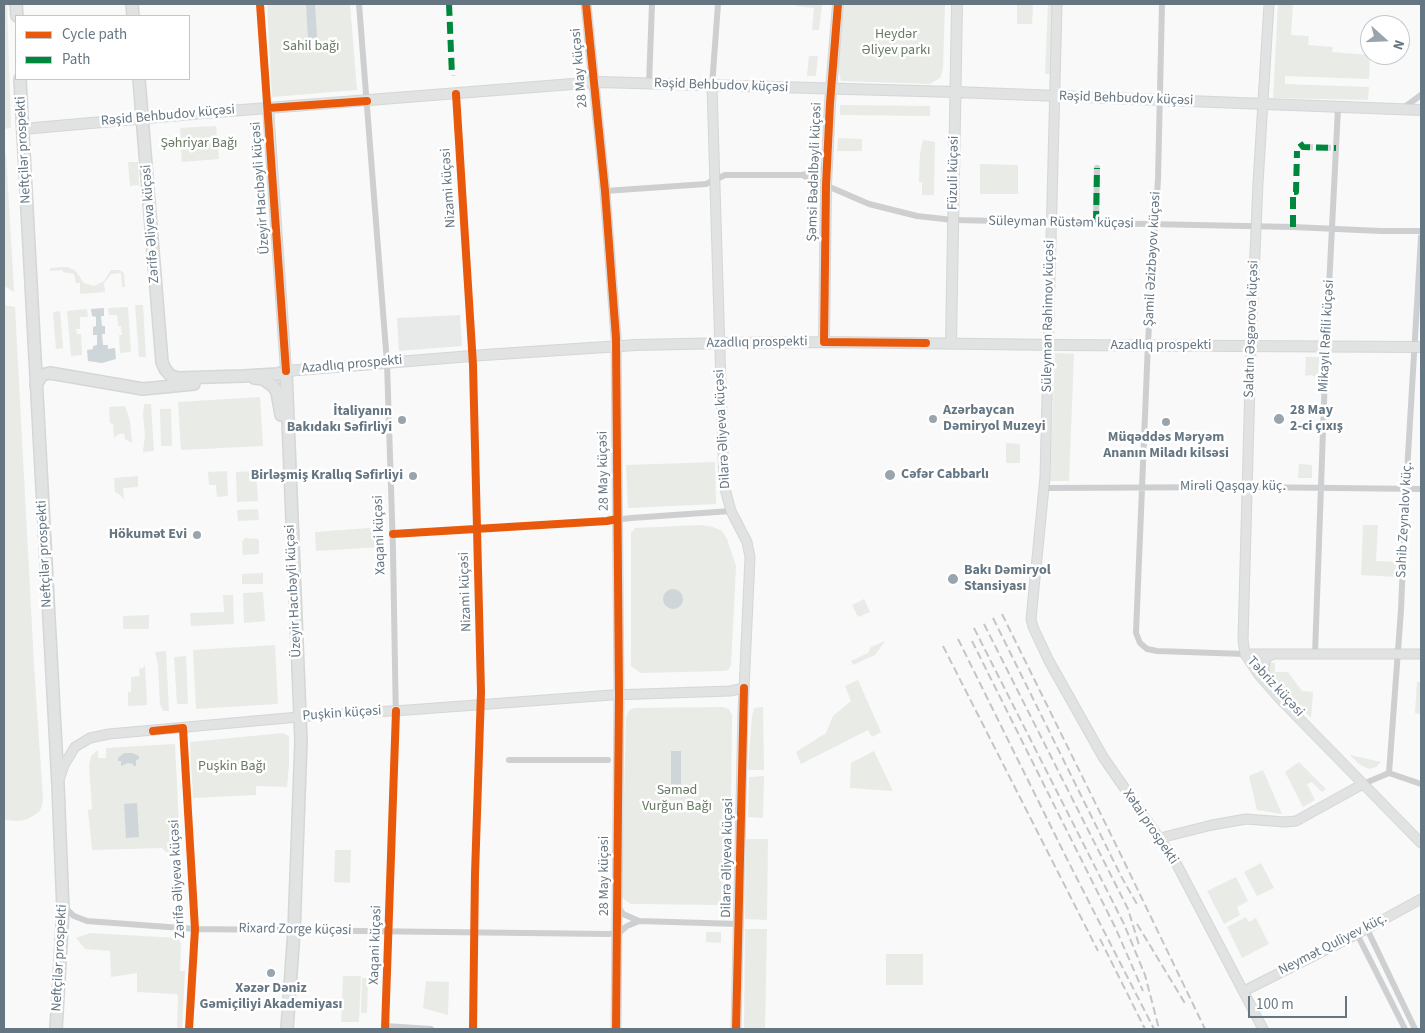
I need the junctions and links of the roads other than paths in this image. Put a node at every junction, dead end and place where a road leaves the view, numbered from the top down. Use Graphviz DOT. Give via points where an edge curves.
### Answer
graph roads {
  1 [pos="260,4"];
  2 [pos="359,4"];
  3 [pos="586,4"];
  4 [pos="652,4"];
  5 [pos="718,4"];
  6 [pos="838,4"];
  7 [pos="956,4"];
  8 [pos="1057,4"];
  9 [pos="1162,4"];
  10 [pos="1269,4"];
  11 [pos="20,80"];
  12 [pos="139,80"];
  13 [pos="593,82"];
  14 [pos="650,84"];
  15 [pos="712,86"];
  16 [pos="830,89"];
  17 [pos="955,92"];
  18 [pos="456,94"];
  19 [pos="1421,95"];
  20 [pos="1054,96"];
  21 [pos="1160,100"];
  22 [pos="367,101"];
  23 [pos="1263,105"];
  24 [pos="268,108"];
  25 [pos="1338,108"];
  26 [pos="1401,110"];
  27 [pos="1421,110"];
  28 [pos="143,118"];
  29 [pos="23,129"];
  30 [pos="827,166"];
  31 [pos="1097,168"];
  32 [pos="802,175"];
  33 [pos="714,180"];
  34 [pos="826,186"];
  35 [pos="605,191"];
  36 [pos="953,220"];
  37 [pos="1051,223"];
  38 [pos="1096,224"];
  39 [pos="1154,224"];
  40 [pos="1256,226"];
  41 [pos="1332,228"];
  42 [pos="1421,231"];
  43 [pos="1421,237"];
  44 [pos="824,342"];
  45 [pos="719,343"];
  46 [pos="951,343"];
  47 [pos="1048,345"];
  48 [pos="1148,346"];
  49 [pos="1251,346"];
  50 [pos="616,347"];
  51 [pos="1326,347"];
  52 [pos="1418,347"];
  53 [pos="473,356"];
  54 [pos="387,363"];
  55 [pos="286,371"];
  56 [pos="168,372"];
  57 [pos="243,376"];
  58 [pos="36,385"];
  59 [pos="288,448"];
  60 [pos="1142,487"];
  61 [pos="1248,487"];
  62 [pos="1044,488"];
  63 [pos="1321,488"];
  64 [pos="1406,489"];
  65 [pos="1421,489"];
  66 [pos="731,512"];
  67 [pos="617,519"];
  68 [pos="477,529"];
  69 [pos="393,534"];
  70 [pos="1033,627"];
  71 [pos="1283,653"];
  72 [pos="1245,654"];
  73 [pos="1315,654"];
  74 [pos="1397,654"];
  75 [pos="1421,654"];
  76 [pos="1268,680"];
  77 [pos="744,688"];
  78 [pos="619,695"];
  79 [pos="480,705"];
  80 [pos="396,711"];
  81 [pos="300,717"];
  82 [pos="183,728"];
  83 [pos="509,760"];
  84 [pos="608,760"];
  85 [pos="1389,773"];
  86 [pos="1366,783"];
  87 [pos="1421,784"];
  88 [pos="58,785"];
  89 [pos="1421,836"];
  90 [pos="1160,838"];
  91 [pos="1421,843"];
  92 [pos="1421,899"];
  93 [pos="616,903"];
  94 [pos="63,906"];
  95 [pos="639,921"];
  96 [pos="738,924"];
  97 [pos="195,929"];
  98 [pos="1367,929"];
  99 [pos="294,931"];
  100 [pos="389,931"];
  101 [pos="474,932"];
  102 [pos="617,933"];
  103 [pos="1357,934"];
  104 [pos="1244,991"];
  105 [pos="385,1028"];
  106 [pos="56,1029"];
  107 [pos="189,1029"];
  108 [pos="287,1029"];
  109 [pos="430,1029"];
  110 [pos="473,1029"];
  111 [pos="616,1029"];
  112 [pos="736,1029"];
  113 [pos="1263,1029"];
  114 [pos="1405,1029"];
  115 [pos="1416,1029"];
  1 -- 24 [label="street, Üzeyir Hacıbəyli küçəsi"];
  2 -- 22 [label="street, Xaqani küçəsi"];
  3 -- 13 [label="main road, 28 May küçəsi"];
  4 -- 14 [label="street"];
  5 -- 15 [label="street, Dilarə Əliyeva küçəsi"];
  6 -- 16 [label="main road, Şəmsi Bədəlbəyli küçəsi"];
  7 -- 17 [label="main road, Füzuli küçəsi"];
  8 -- 20 [label="main road, Süleyman Rəhimov küçəsi"];
  9 -- 21 [label="street, Şamil Əzizbəyov küçəsi"];
  10 -- 23 [label="main road, Salatın Əsgərova küçəsi"];
  11 -- 29 [label="highway, Neftçilər prospekti"];
  12 -- 28 [label="highway, Zərifə Əliyeva küçəsi"];
  13 -- 14 [label="main road, Rəşid Behbudov küçəsi"];
  13 -- 18 [label="main road, Rəşid Behbudov küçəsi"];
  13 -- 35 [label="main road, 28 May küçəsi"];
  14 -- 15 [label="main road, Rəşid Behbudov küçəsi"];
  15 -- 16 [label="main road, Rəşid Behbudov küçəsi"];
  15 -- 33 [label="main road, Dilarə Əliyeva küçəsi"];
  16 -- 17 [label="main road, Rəşid Behbudov küçəsi"];
  16 -- 30 [label="main road, Şəmsi Bədəlbəyli küçəsi"];
  17 -- 20 [label="main road, Rəşid Behbudov küçəsi"];
  17 -- 36 [label="main road, Füzuli küçəsi"];
  18 -- 22 [label="main road, Rəşid Behbudov küçəsi"];
  18 -- 53 [label="street, Nizami küçəsi"];
  19 -- 26 [label="street"];
  20 -- 21 [label="main road, Rəşid Behbudov küçəsi"];
  20 -- 37 [label="main road, Süleyman Rəhimov küçəsi"];
  21 -- 23 [label="main road, Rəşid Behbudov küçəsi"];
  21 -- 39 [label="street, Şamil Əzizbəyov küçəsi"];
  22 -- 24 [label="main road, Rəşid Behbudov küçəsi"];
  22 -- 54 [label="street, Xaqani küçəsi"];
  23 -- 25 [label="main road, Rəşid Behbudov küçəsi"];
  23 -- 40 [label="main road, Salatın Əsgərova küçəsi"];
  24 -- 28 [label="main road, Rəşid Behbudov küçəsi"];
  24 -- 55 [label="main road, Üzeyir Hacıbəyli küçəsi"];
  25 -- 26 [label="main road, Rəşid Behbudov küçəsi"];
  25 -- 41 [label="street, Mikayıl Rəfili küçəsi"];
  26 -- 27 [label="main road, Rəşid Behbudov küçəsi"];
  28 -- 29 [label="main road, Rəşid Behbudov küçəsi"];
  28 -- 56 [label="highway, Zərifə Əliyeva küçəsi" via="162,362"];
  29 -- 58 [label="highway, Neftçilər prospekti"];
  30 -- 32 [label="street"];
  30 -- 34 [label="main road, Şəmsi Bədəlbəyli küçəsi"];
  31 -- 38 [label="street"];
  32 -- 33 [label="street" via="725,175"];
  32 -- 34 [label="street, Süleyman Rüstəm küçəsi"];
  33 -- 35 [label="street" via="706,184"];
  33 -- 45 [label="main road, Dilarə Əliyeva küçəsi"];
  34 -- 36 [label="street, Süleyman Rüstəm küçəsi" via="856,200 899,213"];
  34 -- 44 [label="main road, Şəmsi Bədəlbəyli küçəsi"];
  35 -- 50 [label="main road, 28 May küçəsi"];
  36 -- 37 [label="street, Süleyman Rüstəm küçəsi"];
  36 -- 46 [label="main road, Füzuli küçəsi"];
  37 -- 38 [label="street, Süleyman Rüstəm küçəsi"];
  37 -- 47 [label="main road, Süleyman Rəhimov küçəsi"];
  38 -- 39 [label="street, Süleyman Rüstəm küçəsi"];
  39 -- 40 [label="street, Süleyman Rüstəm küçəsi"];
  39 -- 48 [label="street, Şamil Əzizbəyov küçəsi"];
  40 -- 41 [label="street, Süleyman Rüstəm küçəsi"];
  40 -- 49 [label="main road, Salatın Əsgərova küçəsi"];
  41 -- 42 [label="street, Süleyman Rüstəm küçəsi"];
  41 -- 51 [label="street, Mikayıl Rəfili küçəsi"];
  43 -- 52 [label="street, Sahib Zeynalov küç."];
  44 -- 45 [label="main road, Azadlıq prospekti"];
  44 -- 46 [label="main road, Azadlıq prospekti"];
  45 -- 50 [label="main road, Azadlıq prospekti"];
  45 -- 66 [label="main road, Dilarə Əliyeva küçəsi" via="724,485"];
  46 -- 47 [label="main road, Azadlıq prospekti"];
  47 -- 48 [label="main road, Azadlıq prospekti"];
  47 -- 62 [label="main road, Süleyman Rəhimov küçəsi"];
  48 -- 49 [label="main road, Azadlıq prospekti"];
  48 -- 60 [label="street, Şamil Əzizbəyov küçəsi"];
  49 -- 51 [label="main road, Azadlıq prospekti"];
  49 -- 61 [label="main road, Salatın Əsgərova küçəsi"];
  50 -- 53 [label="main road, Azadlıq prospekti"];
  50 -- 67 [label="main road, 28 May küçəsi"];
  51 -- 52 [label="main road, Azadlıq prospekti"];
  51 -- 63 [label="street, Mikayıl Rəfili küçəsi"];
  52 -- 64 [label="street, Sahib Zeynalov küç."];
  53 -- 54 [label="main road, Azadlıq prospekti"];
  53 -- 68 [label="street, Nizami küçəsi"];
  54 -- 55 [label="main road, Azadlıq prospekti"];
  54 -- 69 [label="street, Xaqani küçəsi"];
  55 -- 57 [label="highway, Azadlıq prospekti"];
  55 -- 59 [label="highway, Üzeyir Hacıbəyli küçəsi"];
  56 -- 57 [label="highway, Azadlıq prospekti" via="178,378"];
  57 -- 58 [label="highway, Azadlıq prospekti" via="147,389 50,373 42,376"];
  57 -- 59 [label="highway" via="263,379 277,392"];
  58 -- 88 [label="highway, Neftçilər prospekti"];
  59 -- 81 [label="highway, Üzeyir Hacıbəyli küçəsi"];
  60 -- 61 [label="street, Mirəli Qaşqay küç."];
  60 -- 62 [label="street, Mirəli Qaşqay küç."];
  60 -- 72 [label="street, Şamil Əzizbəyov küçəsi" via="1137,639 1144,647 1157,651"];
  61 -- 63 [label="street, Mirəli Qaşqay küç."];
  61 -- 72 [label="main road, Salatın Əsgərova küçəsi"];
  62 -- 70 [label="main road, Süleyman Rəhimov küçəsi" via="1030,613"];
  63 -- 64 [label="street, Mirəli Qaşqay küç."];
  63 -- 73 [label="street, Mikayıl Rəfili küçəsi"];
  64 -- 65 [label="street, Mirəli Qaşqay küç."];
  64 -- 74 [label="street, Sahib Zeynalov küç."];
  66 -- 67 [label="street"];
  66 -- 77 [label="main road, Dilarə Əliyeva küçəsi" via="747,542 750,557"];
  67 -- 68 [label="street"];
  67 -- 78 [label="main road, 28 May küçəsi"];
  68 -- 69 [label="street"];
  68 -- 79 [label="street, Nizami küçəsi"];
  69 -- 80 [label="street, Xaqani küçəsi"];
  70 -- 90 [label="main road, Xətai prospekti" via="1103,757"];
  71 -- 72 [label="main road"];
  71 -- 73 [label="main road"];
  71 -- 76 [label="main road" via="1271,655 1265,661 1264,671"];
  72 -- 76 [label="main road, Təbriz küçəsi"];
  72 -- 86 [label="main road, Təbriz küçəsi" via="1258,675 1279,698"];
  73 -- 74 [label="main road"];
  74 -- 75 [label="main road"];
  74 -- 85 [label="street, Sahib Zeynalov küç."];
  76 -- 86 [label="main road, Təbriz küçəsi"];
  77 -- 78 [label="main road, Puşkin küçəsi"];
  77 -- 96 [label="main road, Dilarə Əliyeva küçəsi"];
  78 -- 79 [label="main road, Puşkin küçəsi"];
  78 -- 93 [label="main road, 28 May küçəsi"];
  79 -- 80 [label="main road, Puşkin küçəsi"];
  79 -- 101 [label="street, Nizami küçəsi"];
  80 -- 81 [label="main road, Puşkin küçəsi"];
  80 -- 100 [label="street, Xaqani küçəsi"];
  81 -- 82 [label="main road, Puşkin küçəsi"];
  81 -- 99 [label="highway, Üzeyir Hacıbəyli küçəsi"];
  82 -- 88 [label="main road, Puşkin küçəsi" via="122,732 90,738 70,755"];
  82 -- 97 [label="street, Zərifə Əliyeva küçəsi"];
  83 -- 84 [label="street"];
  85 -- 86 [label="street"];
  85 -- 87 [label="street"];
  86 -- 89 [label="main road, Təbriz küçəsi"];
  86 -- 90 [label="main road" via="1296,821 1240,820"];
  86 -- 91 [label="main road, Təbriz küçəsi"];
  88 -- 94 [label="highway, Neftçilər prospekti"];
  90 -- 104 [label="main road, Xətai prospekti"];
  92 -- 98 [label="main road, Neymət Quliyev küç."];
  93 -- 95 [label="street" via="623,914"];
  93 -- 102 [label="main road, 28 May küçəsi"];
  94 -- 97 [label="street, Rixard Zorge küçəsi" via="74,916 87,921"];
  94 -- 106 [label="highway, Neftçilər prospekti"];
  95 -- 96 [label="street"];
  95 -- 102 [label="street, Rixard Zorge küçəsi"];
  96 -- 112 [label="main road, Dilarə Əliyeva küçəsi"];
  97 -- 99 [label="street, Rixard Zorge küçəsi"];
  97 -- 107 [label="street, Zərifə Əliyeva küçəsi"];
  98 -- 103 [label="main road, Neymət Quliyev küç."];
  98 -- 115 [label="street"];
  99 -- 100 [label="street, Rixard Zorge küçəsi"];
  99 -- 108 [label="highway, Üzeyir Hacıbəyli küçəsi"];
  100 -- 101 [label="street, Rixard Zorge küçəsi"];
  100 -- 105 [label="street, Xaqani küçəsi"];
  101 -- 102 [label="street, Rixard Zorge küçəsi"];
  101 -- 110 [label="street, Nizami küçəsi"];
  102 -- 111 [label="main road, 28 May küçəsi"];
  103 -- 104 [label="main road, Neymət Quliyev küç."];
  103 -- 114 [label="street"];
  104 -- 113 [label="main road, Xətai prospekti"];
  105 -- 109 [label="street"];
}
